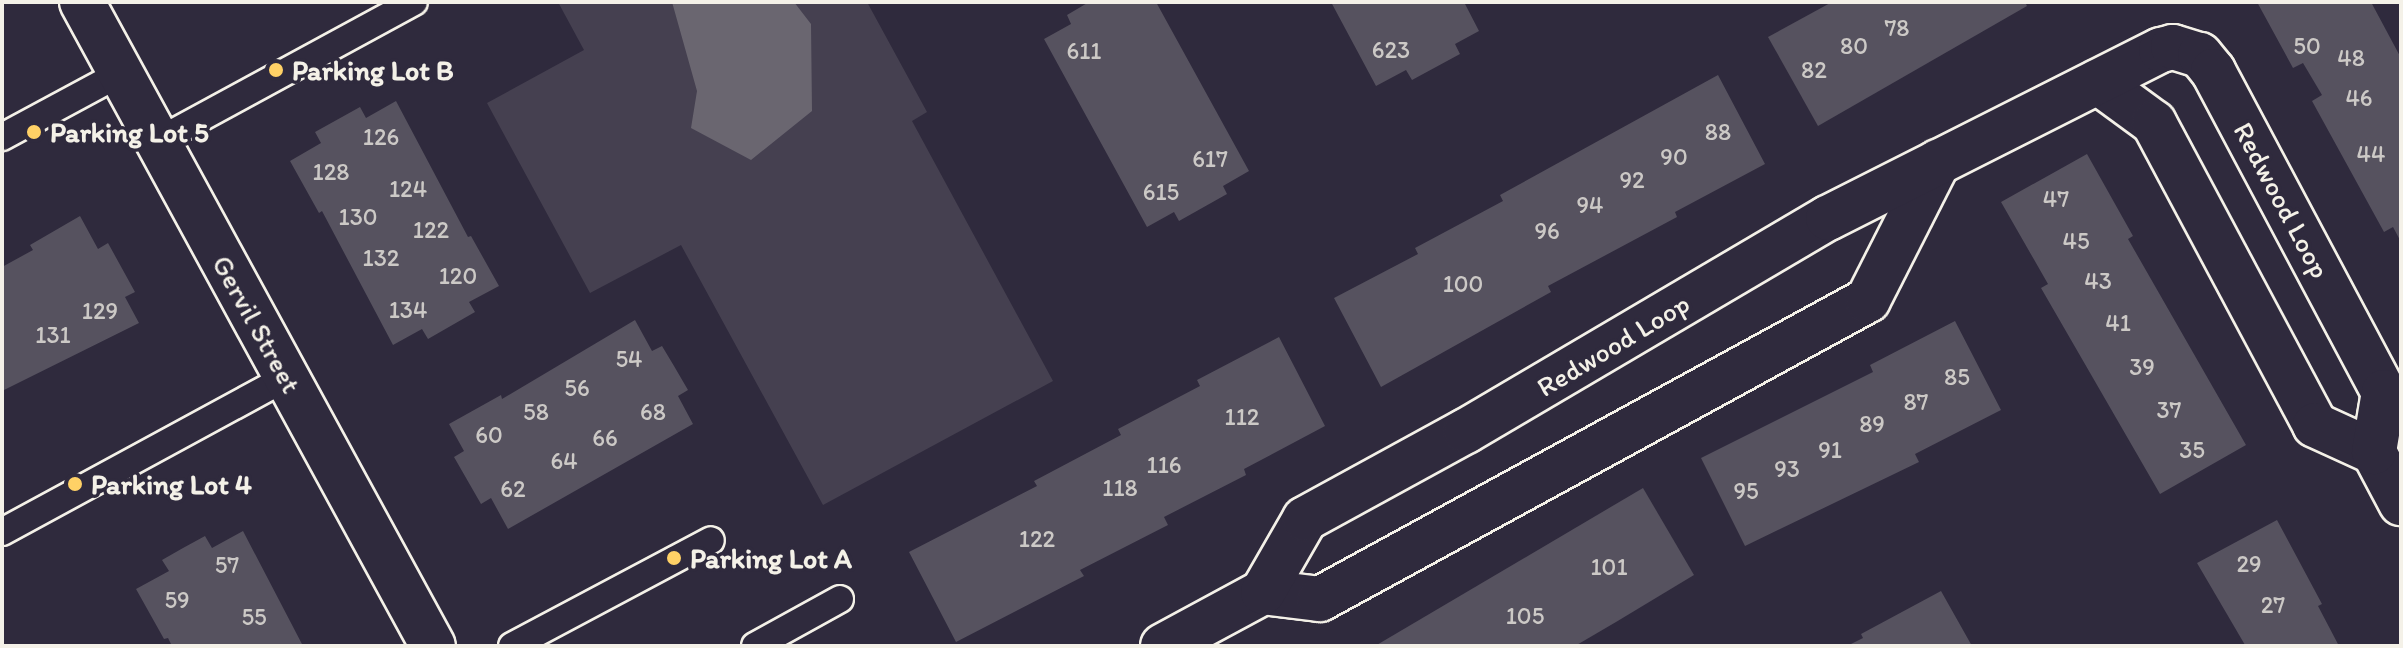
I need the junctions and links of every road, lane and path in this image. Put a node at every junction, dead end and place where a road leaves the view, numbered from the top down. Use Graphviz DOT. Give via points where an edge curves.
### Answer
graph roads {
  1 [pos="82,2"];
  2 [pos="414,2"];
  3 [pos="121,73"];
  4 [pos="2098,82"];
  5 [pos="2,137"];
  6 [pos="158,141"];
  7 [pos="1938,162"];
  8 [pos="286,378"];
  9 [pos="2374,452"];
  10 [pos="2401,503"];
  11 [pos="2,532"];
  12 [pos="711,540"];
  13 [pos="1263,592"];
  14 [pos="840,599"];
  15 [pos="433,646"];
  16 [pos="512,646"];
  17 [pos="755,646"];
  18 [pos="1163,646"];
  1 -- 3 [label="street, Gervil Street"];
  2 -- 6 [label="lane"];
  3 -- 5 [label="lane"];
  3 -- 6 [label="street, Gervil Street"];
  4 -- 7 [label="street, Redwood Loop"];
  4 -- 9 [label="street" via="2154,123 2315,425"];
  4 -- 9 [label="street, Redwood Loop" via="2173,47 2200,55 2213,71 2384,392"];
  6 -- 8 [label="street, Gervil Street"];
  7 -- 13 [label="street, Redwood Loop" via="1828,218 1466,431 1305,519"];
  7 -- 13 [label="street" via="1868,300 1320,599"];
  8 -- 11 [label="lane"];
  8 -- 15 [label="street, Gervil Street"];
  9 -- 10 [label="street"];
  12 -- 16 [label="lane"];
  13 -- 18 [label="street"];
  14 -- 17 [label="lane"];
}
